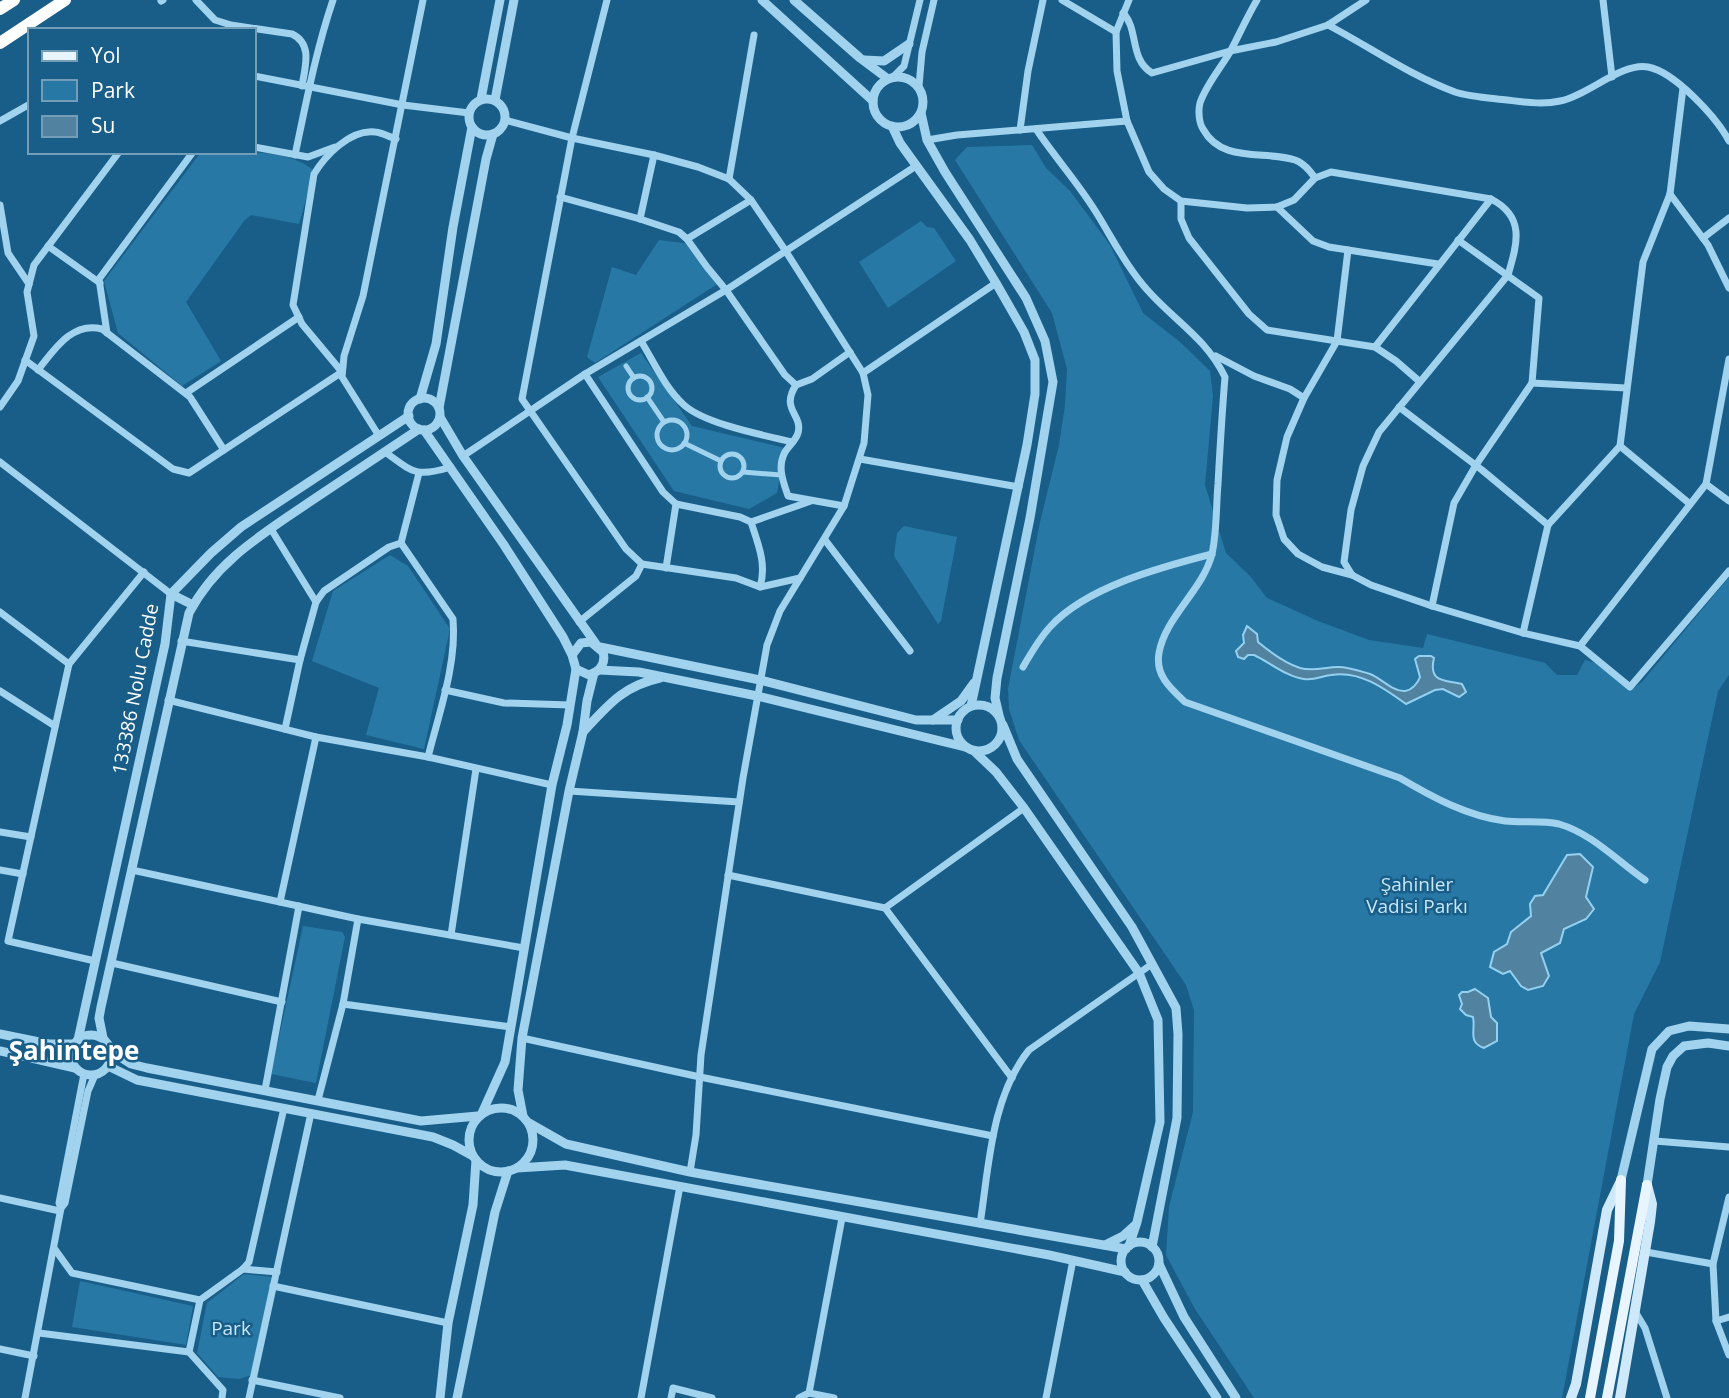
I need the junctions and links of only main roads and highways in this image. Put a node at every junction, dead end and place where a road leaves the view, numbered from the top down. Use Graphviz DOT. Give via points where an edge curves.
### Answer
graph roads {
  1 [pos="14,0"];
  2 [pos="65,0"];
  3 [pos="0,9"];
  4 [pos="0,43"];
  5 [pos="1571,1398"];
  6 [pos="1590,1398"];
  7 [pos="1608,1398"];
  8 [pos="1620,1398"];
  1 -- 3 [label="highway"];
  2 -- 4 [label="highway"];
  5 -- 6 [label="main road" via="1607,1210 1621,1180 1619,1241"];
  7 -- 8 [label="main road" via="1647,1185 1652,1204 1646,1252"];
}
